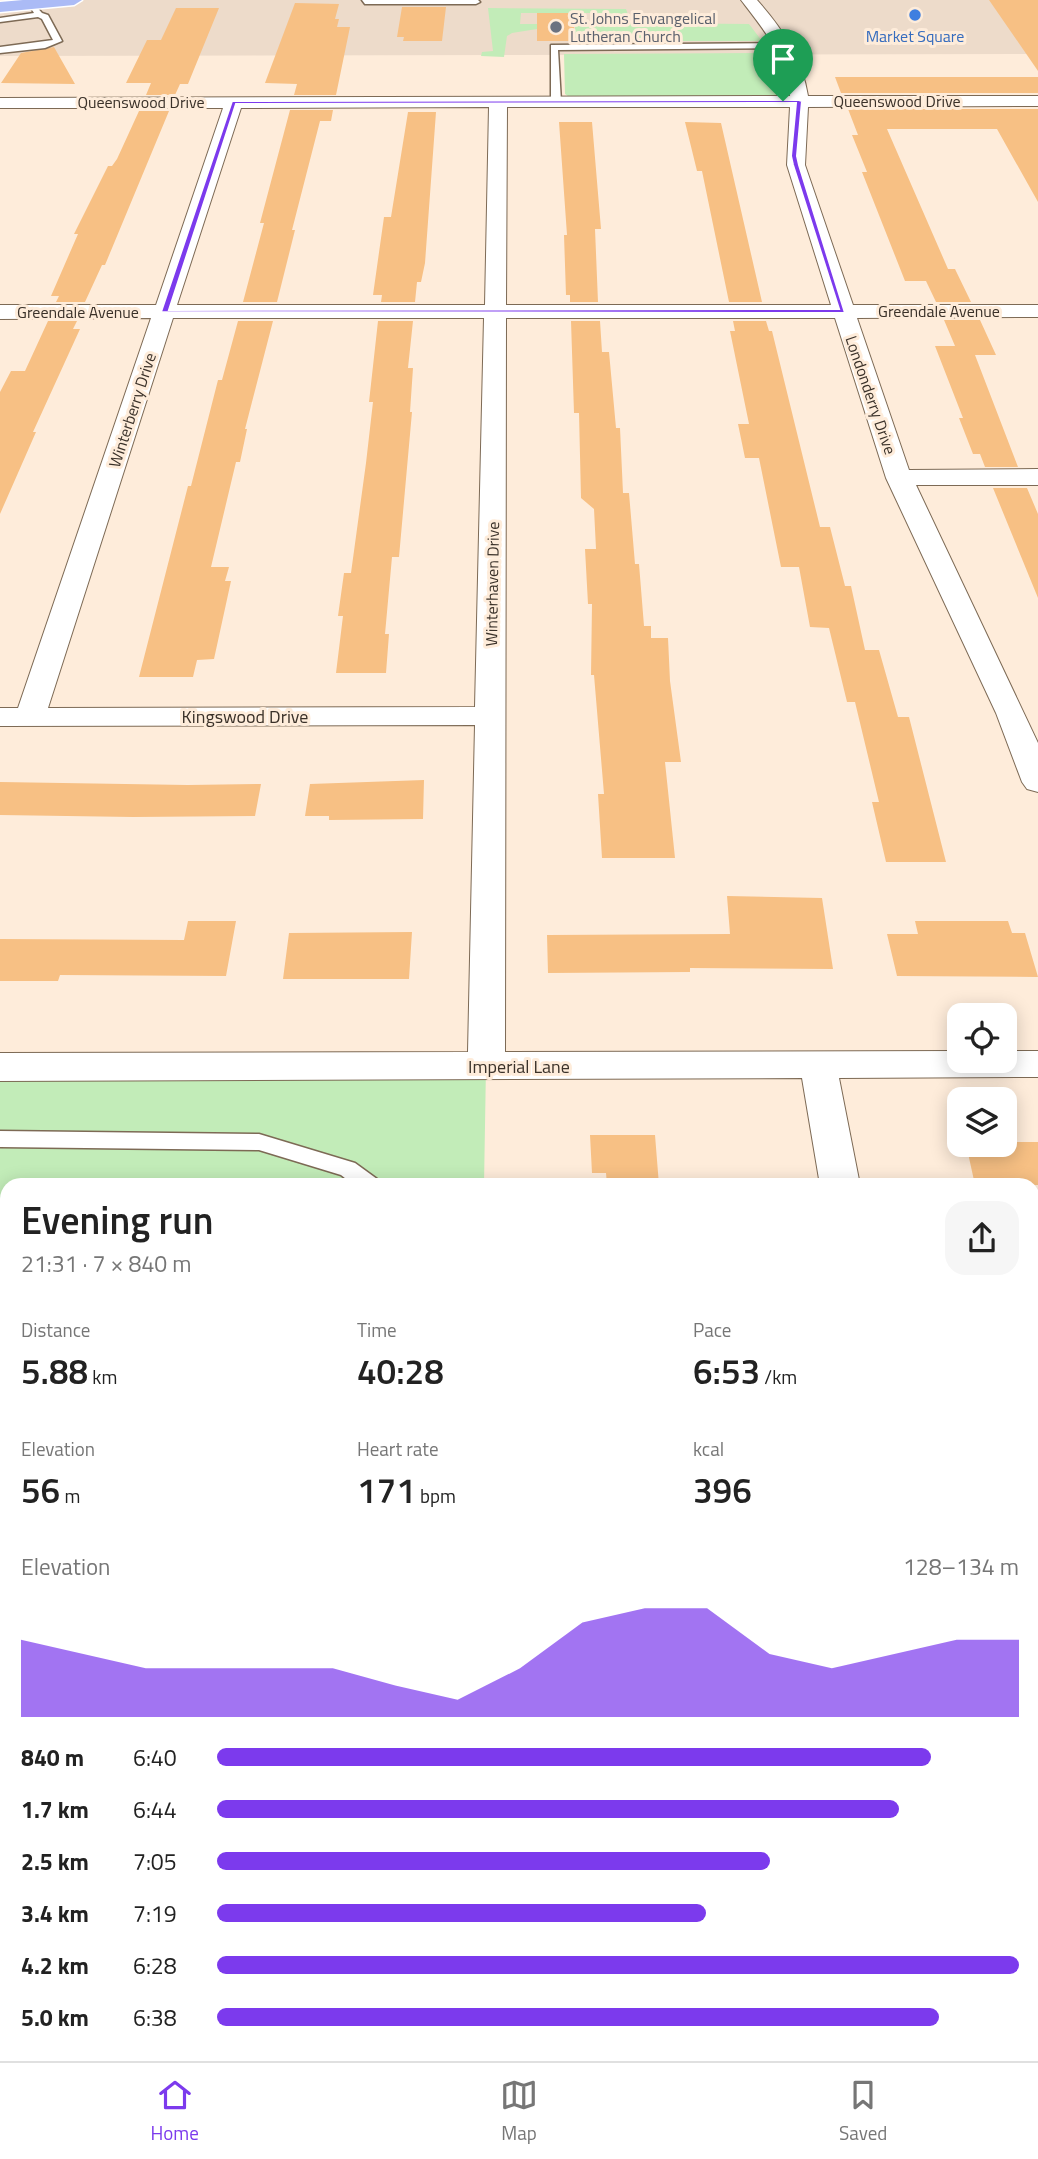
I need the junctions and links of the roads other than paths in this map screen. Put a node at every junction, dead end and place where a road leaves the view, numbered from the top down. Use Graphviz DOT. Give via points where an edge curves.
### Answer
graph roads {
  1 [pos="74,0"];
  2 [pos="749,0"];
  3 [pos="365,2"];
  4 [pos="476,2"];
  5 [pos="10,4"];
  6 [pos="36,10"];
  7 [pos="0,20"];
  8 [pos="786,46"];
  9 [pos="0,50"];
  10 [pos="799,101"];
  11 [pos="1038,101"];
  12 [pos="234,102"];
  13 [pos="498,102"];
  14 [pos="556,102"];
  15 [pos="0,103"];
  16 [pos="843,311"];
  17 [pos="1038,311"];
  18 [pos="0,312"];
  19 [pos="164,312"];
  20 [pos="495,312"];
  21 [pos="1038,477"];
  22 [pos="900,478"];
  23 [pos="491,716"];
  24 [pos="0,717"];
  25 [pos="30,717"];
  26 [pos="1038,782"];
  27 [pos="1038,1064"];
  28 [pos="818,1065"];
  29 [pos="486,1066"];
  30 [pos="0,1067"];
  31 [pos="0,1139"];
  32 [pos="360,1178"];
  33 [pos="839,1178"];
  1 -- 6 [label="highway"];
  2 -- 8 [label="street, Londonderry Drive"];
  3 -- 4 [label="lane"];
  5 -- 6 [label="highway"];
  6 -- 7 [label="lane"];
  6 -- 9 [label="lane" via="58,41"];
  8 -- 10 [label="street, Londonderry Drive"];
  8 -- 14 [label="lane" via="554,47"];
  10 -- 11 [label="street, Queenswood Drive"];
  10 -- 14 [label="street, Queenswood Drive"];
  10 -- 16 [label="street, Londonderry Drive" via="794,156"];
  12 -- 13 [label="street, Queenswood Drive"];
  12 -- 15 [label="street, Queenswood Drive"];
  12 -- 19 [label="street, Winterberry Drive"];
  13 -- 14 [label="street, Queenswood Drive"];
  13 -- 20 [label="street, Winterhaven Drive"];
  16 -- 17 [label="street, Greendale Avenue"];
  16 -- 20 [label="street, Greendale Avenue"];
  16 -- 22 [label="street, Londonderry Drive"];
  18 -- 19 [label="street, Greendale Avenue"];
  19 -- 20 [label="street, Greendale Avenue"];
  19 -- 25 [label="street, Winterberry Drive"];
  20 -- 23 [label="street, Winterhaven Drive"];
  21 -- 22 [label="street"];
  22 -- 26 [label="street, Londonderry Drive" via="1011,713"];
  23 -- 25 [label="street, Kingswood Drive"];
  23 -- 29 [label="street, Winterhaven Drive"];
  24 -- 25 [label="street, Kingswood Drive"];
  27 -- 28 [label="street, Imperial Lane"];
  28 -- 29 [label="street, Imperial Lane"];
  28 -- 33 [label="street"];
  29 -- 30 [label="street, Imperial Lane"];
  31 -- 32 [label="lane" via="259,1142 348,1169"];
}
